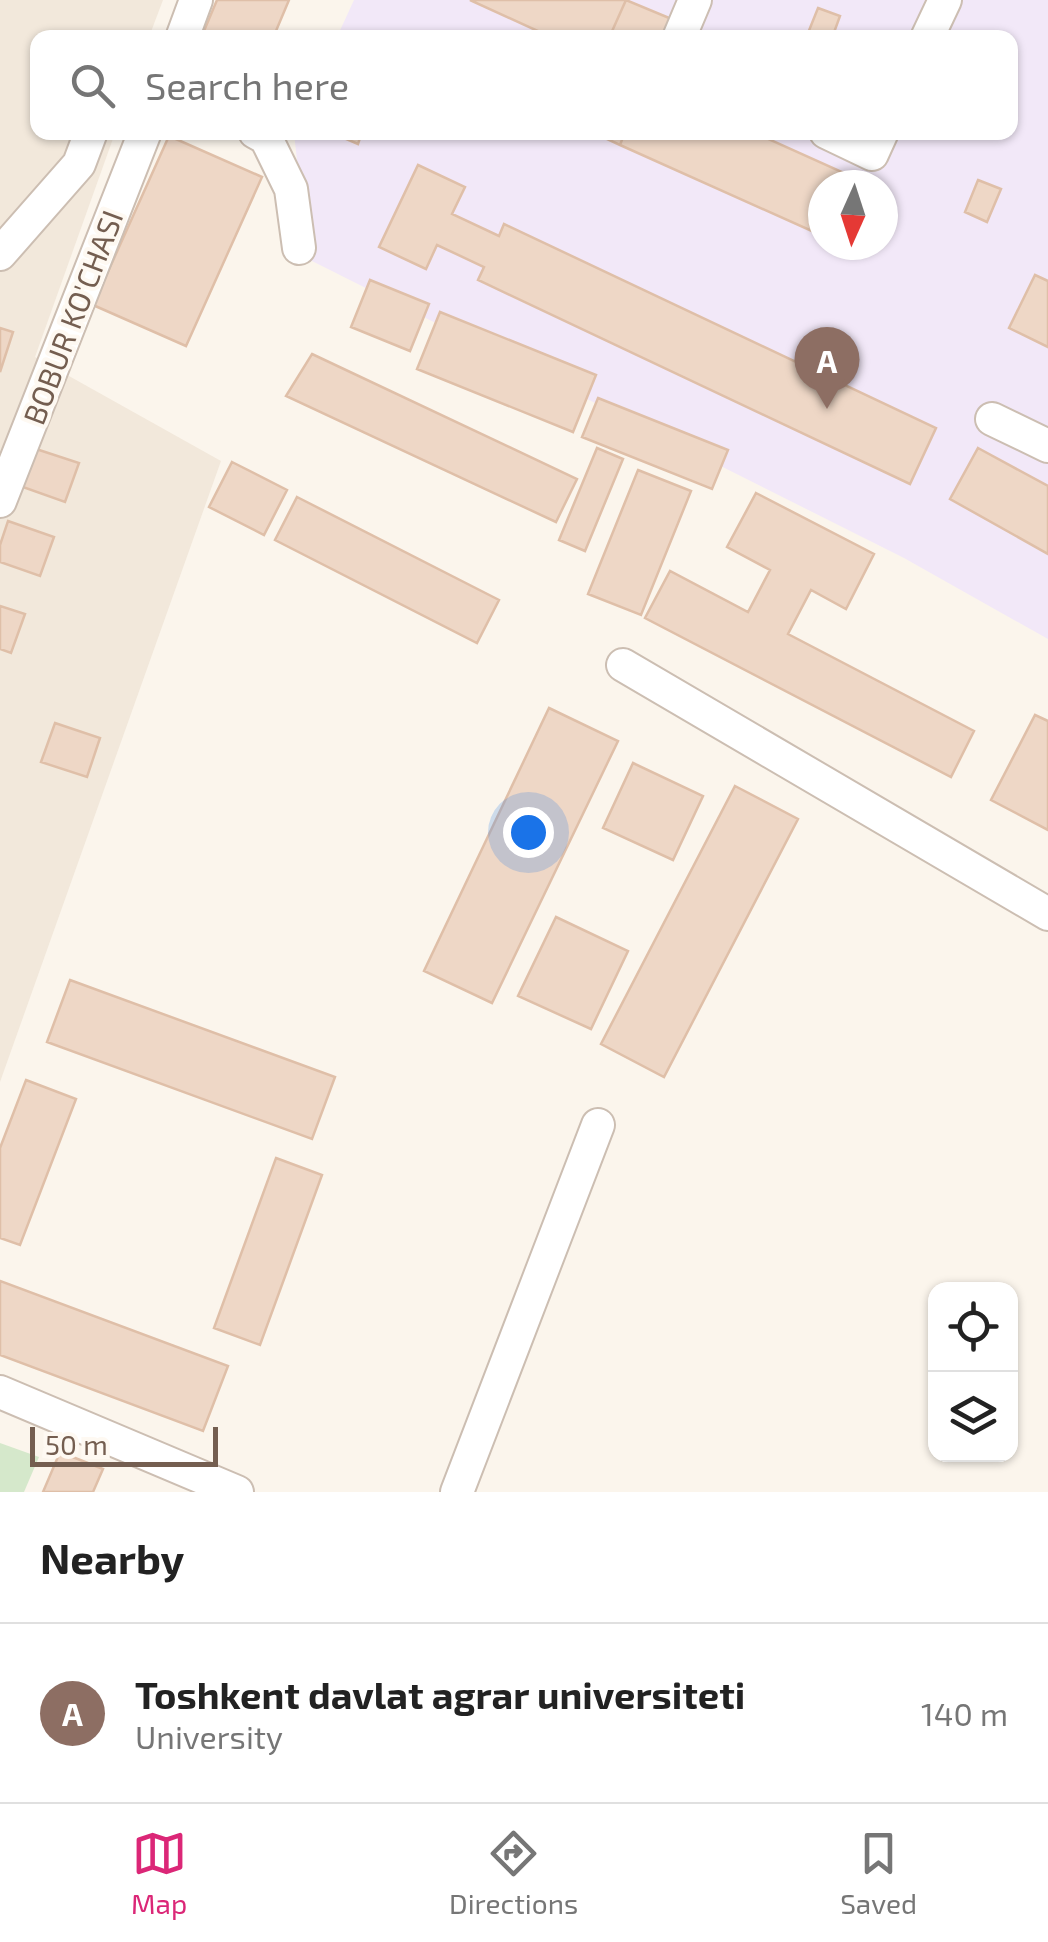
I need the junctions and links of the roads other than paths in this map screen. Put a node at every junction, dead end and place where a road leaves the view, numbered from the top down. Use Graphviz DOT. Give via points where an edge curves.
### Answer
graph roads {
  1 [pos="196,0"];
  2 [pos="695,0"];
  3 [pos="945,0"];
  4 [pos="185,30"];
  5 [pos="682,30"];
  6 [pos="931,30"];
  7 [pos="88,140"];
  8 [pos="142,140"];
  9 [pos="267,140"];
  10 [pos="843,140"];
  11 [pos="878,140"];
  12 [pos="299,248"];
  13 [pos="0,254"];
  14 [pos="992,420"];
  15 [pos="1048,446"];
  16 [pos="0,501"];
  17 [pos="624,665"];
  18 [pos="1048,914"];
  19 [pos="598,1125"];
  20 [pos="0,1392"];
  21 [pos="237,1492"];
  22 [pos="457,1492"];
  1 -- 4 [label="street"];
  2 -- 5 [label="street"];
  3 -- 6 [label="street"];
  7 -- 13 [label="street" via="80,164"];
  8 -- 16 [label="street, BOBUR KO'CHASI"];
  9 -- 12 [label="street" via="291,189"];
  10 -- 11 [label="street" via="872,154"];
  14 -- 15 [label="street"];
  17 -- 18 [label="street"];
  19 -- 22 [label="street"];
  20 -- 21 [label="street"];
}
